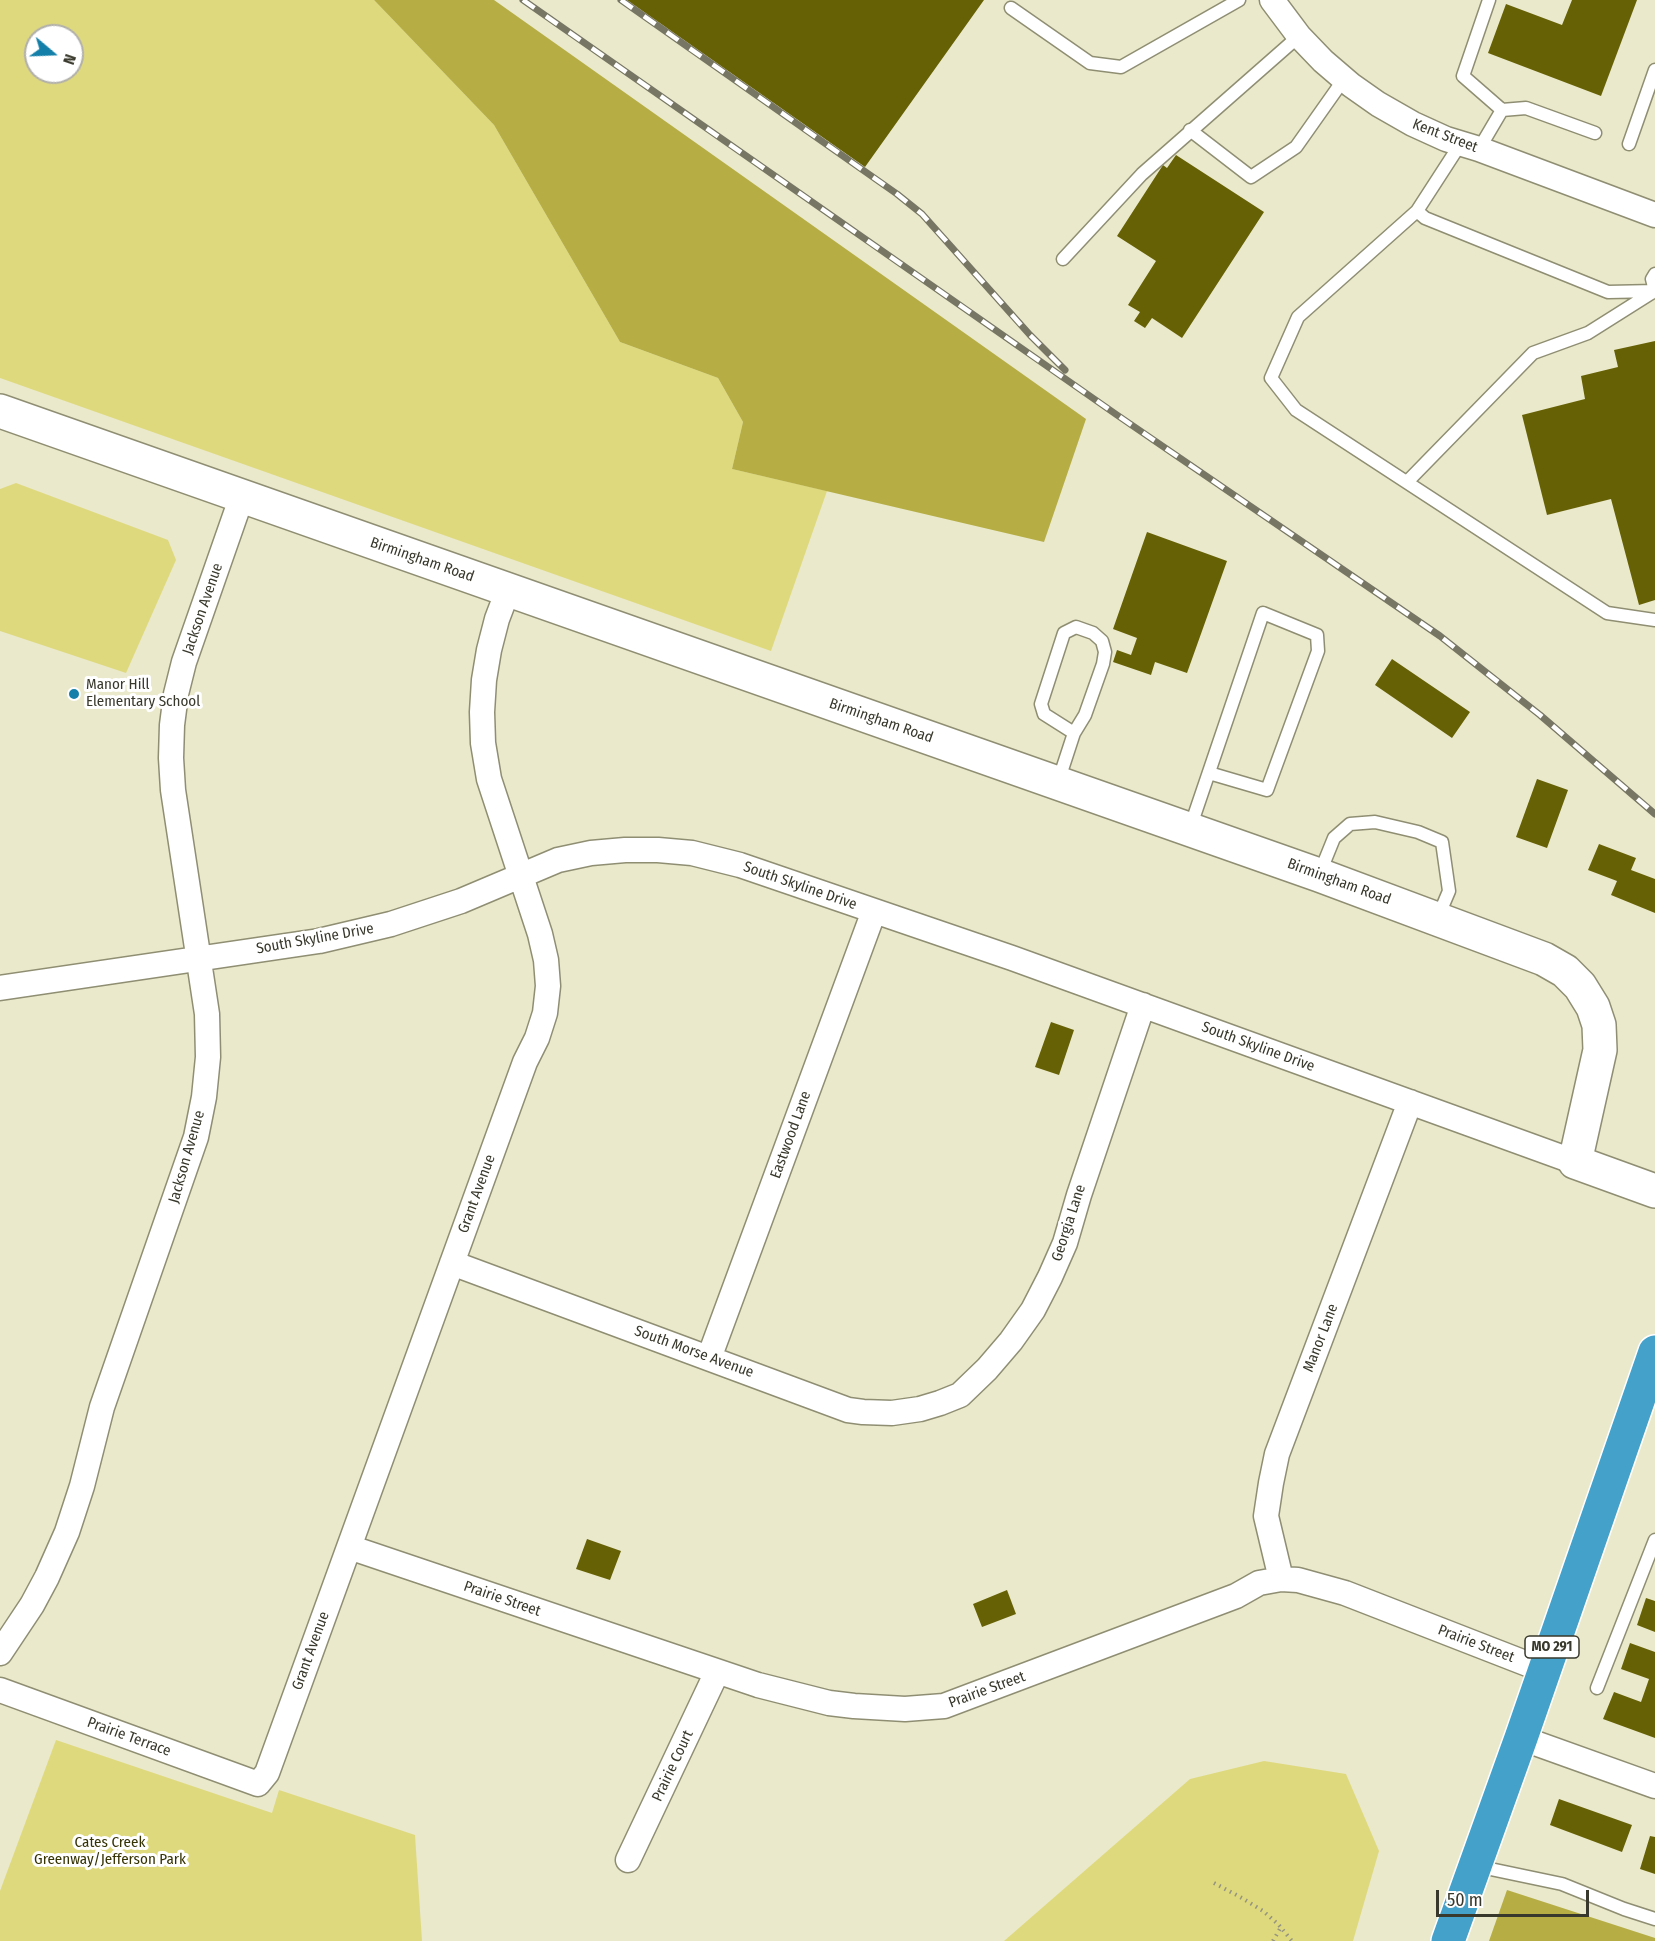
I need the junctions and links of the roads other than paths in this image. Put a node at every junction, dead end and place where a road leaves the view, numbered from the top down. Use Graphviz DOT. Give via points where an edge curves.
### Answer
graph roads {
  1 [pos="1239,0"];
  2 [pos="1272,0"];
  3 [pos="1490,0"];
  4 [pos="1011,8"];
  5 [pos="1299,36"];
  6 [pos="1655,70"];
  7 [pos="1344,78"];
  8 [pos="1502,110"];
  9 [pos="1190,130"];
  10 [pos="1595,133"];
  11 [pos="1629,144"];
  12 [pos="1470,146"];
  13 [pos="1417,211"];
  14 [pos="1655,215"];
  15 [pos="1063,260"];
  16 [pos="1655,274"];
  17 [pos="1655,291"];
  18 [pos="0,411"];
  19 [pos="1407,482"];
  20 [pos="242,496"];
  21 [pos="508,590"];
  22 [pos="1655,620"];
  23 [pos="1074,733"];
  24 [pos="1209,773"];
  25 [pos="1058,783"];
  26 [pos="1190,829"];
  27 [pos="1319,874"];
  28 [pos="521,876"];
  29 [pos="874,911"];
  30 [pos="1438,919"];
  31 [pos="199,958"];
  32 [pos="0,988"];
  33 [pos="1143,1005"];
  34 [pos="1410,1102"];
  35 [pos="1575,1162"];
  36 [pos="1655,1191"];
  37 [pos="452,1263"];
  38 [pos="1655,1352"];
  39 [pos="709,1358"];
  40 [pos="940,1403"];
  41 [pos="1655,1540"];
  42 [pos="349,1547"];
  43 [pos="1281,1579"];
  44 [pos="0,1653"];
  45 [pos="1543,1670"];
  46 [pos="717,1672"];
  47 [pos="1597,1688"];
  48 [pos="0,1690"];
  49 [pos="1521,1738"];
  50 [pos="258,1784"];
  51 [pos="1655,1785"];
  52 [pos="628,1860"];
  53 [pos="1475,1865"];
  54 [pos="1655,1919"];
  55 [pos="1448,1941"];
  1 -- 4 [label="lane" via="1121,68 1090,63"];
  2 -- 5 [label="street, Kent Street"];
  3 -- 8 [label="lane" via="1463,76"];
  5 -- 7 [label="street, Kent Street"];
  5 -- 9 [label="lane"];
  6 -- 11 [label="lane"];
  7 -- 9 [label="lane" via="1296,147 1251,177"];
  7 -- 12 [label="street, Kent Street" via="1413,124"];
  8 -- 10 [label="lane" via="1526,108"];
  8 -- 12 [label="lane"];
  9 -- 15 [label="lane" via="1142,174"];
  12 -- 13 [label="lane"];
  12 -- 14 [label="street, Kent Street"];
  13 -- 17 [label="lane" via="1425,218 1608,292"];
  13 -- 19 [label="lane" via="1298,317 1271,378 1296,410"];
  16 -- 17 [label="lane"];
  17 -- 19 [label="lane" via="1588,333 1533,353"];
  18 -- 20 [label="street, Birmingham Road"];
  19 -- 22 [label="lane" via="1607,613"];
  20 -- 21 [label="street, Birmingham Road"];
  20 -- 31 [label="street, Jackson Avenue" via="184,662 172,725 173,790"];
  21 -- 25 [label="street, Birmingham Road"];
  21 -- 28 [label="street, Grant Avenue" via="489,650 483,691 483,743 489,779"];
  23 -- 23 [label="lane" via="1085,715 1106,652 1093,633 1076,627 1064,633 1041,704 1044,714"];
  23 -- 25 [label="lane"];
  24 -- 24 [label="lane" via="1263,613 1317,635 1318,651 1267,790"];
  24 -- 26 [label="lane"];
  25 -- 26 [label="street, Birmingham Road"];
  26 -- 27 [label="street, Birmingham Road"];
  27 -- 30 [label="street, Birmingham Road"];
  27 -- 30 [label="lane" via="1334,838 1350,824 1375,822 1418,832 1442,842 1449,891"];
  28 -- 29 [label="street, South Skyline Drive" via="558,860 591,853 680,852 740,865"];
  28 -- 31 [label="street, South Skyline Drive" via="391,924 319,941"];
  28 -- 37 [label="street, Grant Avenue" via="546,960 544,1013"];
  29 -- 33 [label="street, South Skyline Drive"];
  29 -- 39 [label="street, Eastwood Lane"];
  30 -- 35 [label="street, Birmingham Road" via="1544,959 1565,971 1593,1007 1599,1025 1600,1050"];
  31 -- 32 [label="street, South Skyline Drive"];
  31 -- 44 [label="street, Jackson Avenue" via="208,1057 196,1137 102,1407 67,1532 32,1605"];
  33 -- 34 [label="street, South Skyline Drive"];
  33 -- 40 [label="street, Georgia Lane" via="1050,1278 1033,1310 987,1369 960,1395"];
  34 -- 35 [label="street, South Skyline Drive"];
  34 -- 43 [label="street, Manor Lane" via="1277,1454 1266,1516"];
  35 -- 36 [label="street"];
  37 -- 39 [label="street, South Morse Avenue"];
  37 -- 42 [label="street, Grant Avenue"];
  38 -- 45 [label="highway, MO 291"];
  39 -- 40 [label="street, South Morse Avenue" via="855,1411 892,1413"];
  41 -- 47 [label="lane"];
  42 -- 46 [label="street, Prairie Street"];
  42 -- 50 [label="street, Grant Avenue" via="267,1773"];
  43 -- 45 [label="street, Prairie Street" via="1330,1587"];
  43 -- 46 [label="street, Prairie Street" via="1259,1583 1236,1596 944,1706 905,1709 846,1705"];
  45 -- 49 [label="highway, MO 291"];
  46 -- 52 [label="street, Prairie Court"];
  48 -- 50 [label="street, Prairie Terrace"];
  49 -- 51 [label="street"];
  49 -- 53 [label="highway, MO 291"];
  53 -- 54 [label="lane" via="1562,1884"];
  53 -- 55 [label="highway, MO 291"];
}
